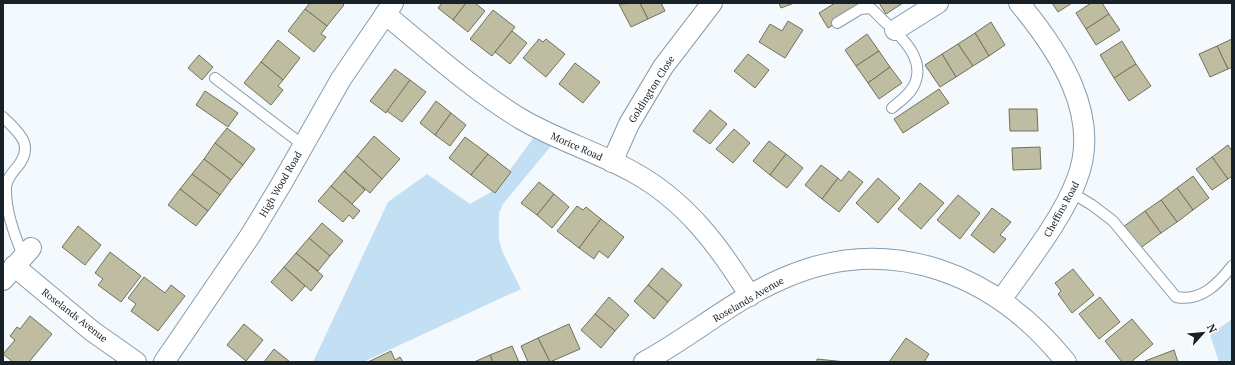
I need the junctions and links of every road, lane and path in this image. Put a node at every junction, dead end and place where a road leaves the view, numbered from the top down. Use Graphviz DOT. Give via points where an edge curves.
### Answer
graph roads {
  1 [pos="712,3"];
  2 [pos="938,3"];
  3 [pos="1019,3"];
  4 [pos="389,8"];
  5 [pos="837,23"];
  6 [pos="895,30"];
  7 [pos="215,78"];
  8 [pos="892,108"];
  9 [pos="3,117"];
  10 [pos="303,145"];
  11 [pos="612,162"];
  12 [pos="5,188"];
  13 [pos="1072,193"];
  14 [pos="18,263"];
  15 [pos="1232,266"];
  16 [pos="750,296"];
  17 [pos="1001,300"];
  18 [pos="136,362"];
  19 [pos="164,362"];
  20 [pos="644,362"];
  21 [pos="1066,362"];
  1 -- 11 [label="street, Goldington Close" via="663,67 629,124"];
  2 -- 6 [label="street"];
  3 -- 13 [label="street, Cheffins Road" via="1049,42 1065,70 1077,99 1084,148"];
  4 -- 10 [label="street, High Wood Road" via="341,79"];
  4 -- 11 [label="street, Morice Road" via="490,99 553,136"];
  5 -- 6 [label="lane" via="865,7 875,11"];
  6 -- 8 [label="lane" via="910,49 917,66 917,76 912,90"];
  7 -- 10 [label="lane"];
  9 -- 12 [label="lane" via="20,134 26,148 22,160 11,173"];
  10 -- 19 [label="street, High Wood Road" via="250,236"];
  11 -- 16 [label="street, Morice Road" via="634,172 691,215 712,238"];
  12 -- 14 [label="lane"];
  13 -- 15 [label="lane" via="1113,221 1176,297 1190,298 1208,291"];
  13 -- 17 [label="street, Cheffins Road" via="1040,246"];
  14 -- 18 [label="street, Roselands Avenue" via="92,331"];
  16 -- 17 [label="street, Roselands Avenue" via="800,272 844,260 872,259 907,262 955,275"];
  16 -- 20 [label="street, Roselands Avenue"];
  17 -- 21 [label="street, Roselands Avenue" via="1034,326"];
}
